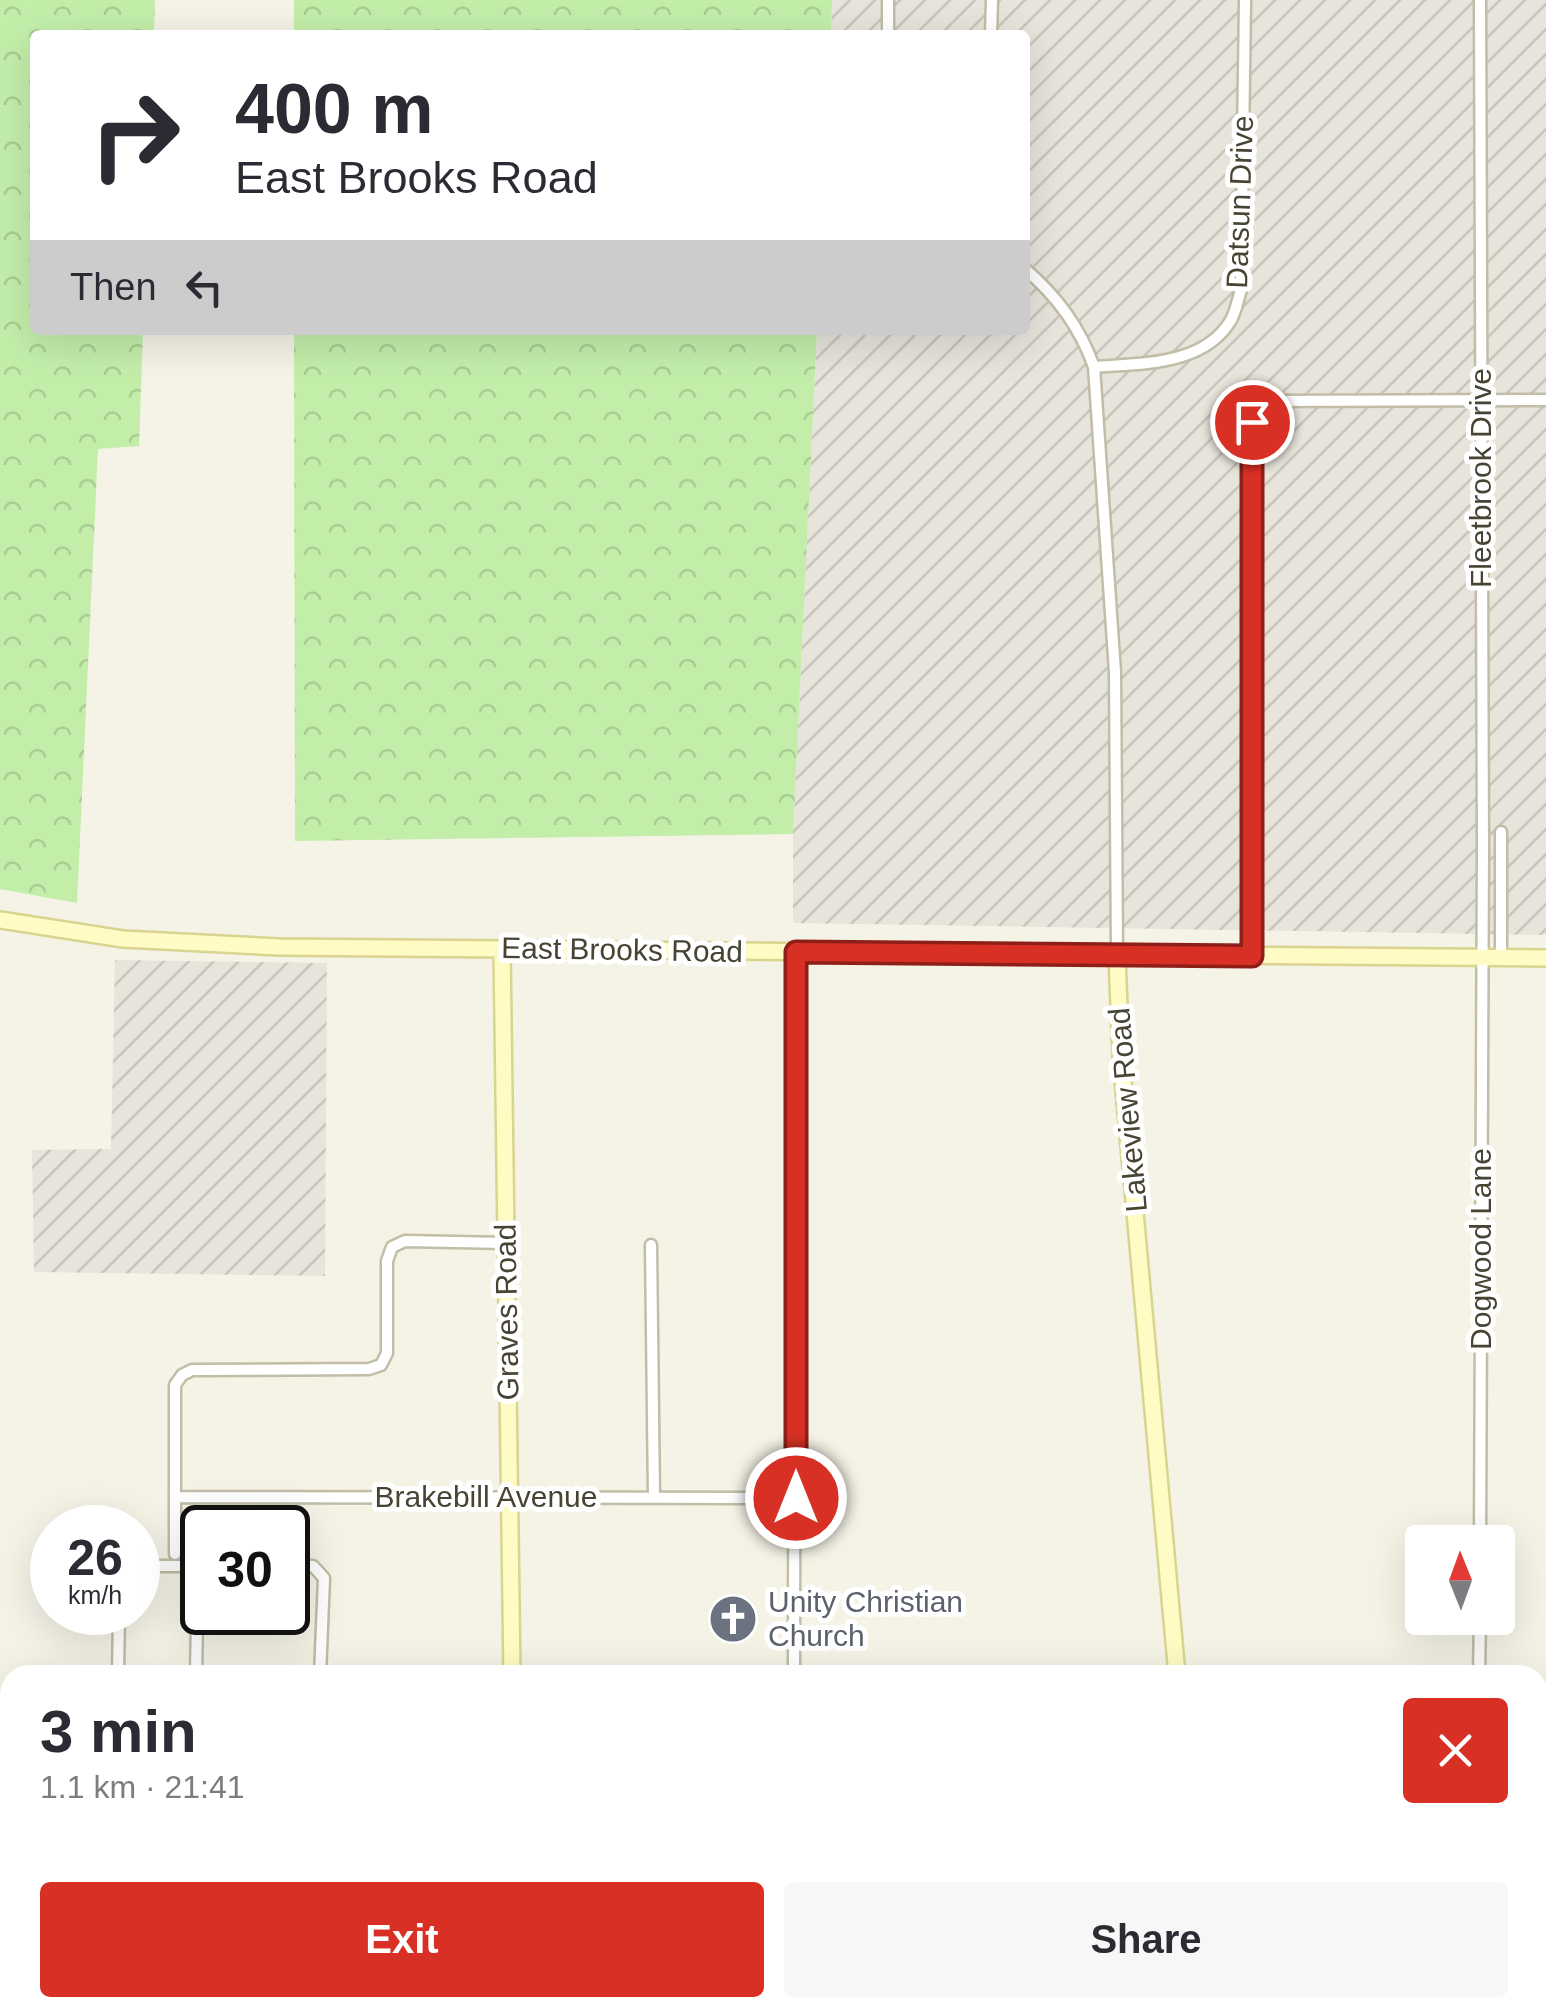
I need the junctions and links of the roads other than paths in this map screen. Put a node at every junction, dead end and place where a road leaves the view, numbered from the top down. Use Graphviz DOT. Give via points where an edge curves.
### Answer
graph roads {
  1 [pos="888,0"];
  2 [pos="992,0"];
  3 [pos="1245,0"];
  4 [pos="1480,0"];
  5 [pos="888,30"];
  6 [pos="992,30"];
  7 [pos="1030,274"];
  8 [pos="1094,367"];
  9 [pos="1546,400"];
  10 [pos="1481,401"];
  11 [pos="1502,832"];
  12 [pos="0,920"];
  13 [pos="1501,923"];
  14 [pos="1482,924"];
  15 [pos="502,949"];
  16 [pos="796,952"];
  17 [pos="1116,955"];
  18 [pos="1252,956"];
  19 [pos="1482,956"];
  20 [pos="1501,957"];
  21 [pos="1546,958"];
  22 [pos="506,1243"];
  23 [pos="651,1245"];
  24 [pos="176,1496"];
  25 [pos="509,1497"];
  26 [pos="654,1498"];
  27 [pos="796,1498"];
  28 [pos="1480,1525"];
  29 [pos="175,1554"];
  30 [pos="310,1566"];
  31 [pos="119,1635"];
  32 [pos="197,1635"];
  33 [pos="1480,1635"];
  34 [pos="118,1665"];
  35 [pos="196,1665"];
  36 [pos="320,1665"];
  37 [pos="512,1665"];
  38 [pos="794,1665"];
  39 [pos="1177,1665"];
  40 [pos="1479,1665"];
  1 -- 5 [label="street"];
  2 -- 6 [label="street"];
  3 -- 8 [label="street, Datsun Drive" via="1241,290 1230,320 1208,344 1162,362"];
  4 -- 10 [label="street, Fleetbrook Drive"];
  7 -- 8 [label="street, Lakeview Road" via="1082,334"];
  8 -- 17 [label="street, Lakeview Road" via="1116,672"];
  9 -- 10 [label="street"];
  10 -- 14 [label="street, Fleetbrook Drive"];
  10 -- 18 [label="street" via="1270,401 1252,422"];
  11 -- 13 [label="street"];
  12 -- 15 [label="main road, East Brooks Road" via="123,940"];
  13 -- 14 [label="street"];
  13 -- 20 [label="street"];
  14 -- 19 [label="street, Fleetbrook Drive"];
  15 -- 16 [label="main road, East Brooks Road"];
  15 -- 22 [label="main road, Graves Road"];
  16 -- 17 [label="main road, East Brooks Road"];
  16 -- 27 [label="street"];
  17 -- 18 [label="main road, East Brooks Road"];
  17 -- 39 [label="main road, Lakeview Road"];
  18 -- 19 [label="main road, East Brooks Road"];
  19 -- 20 [label="main road, East Brooks Road"];
  19 -- 28 [label="street, Dogwood Lane"];
  20 -- 21 [label="main road, East Brooks Road"];
  22 -- 24 [label="street" via="405,1241 392,1247 386,1260 387,1353 369,1370 182,1374 175,1385"];
  22 -- 25 [label="main road, Graves Road"];
  23 -- 26 [label="street"];
  24 -- 25 [label="street, Brakebill Avenue"];
  24 -- 29 [label="street"];
  25 -- 26 [label="street, Brakebill Avenue"];
  25 -- 37 [label="main road, Graves Road"];
  26 -- 27 [label="street, Brakebill Avenue"];
  27 -- 38 [label="street"];
  30 -- 36 [label="street" via="324,1578"];
  31 -- 34 [label="street"];
  32 -- 35 [label="street"];
  33 -- 40 [label="street"];
}
